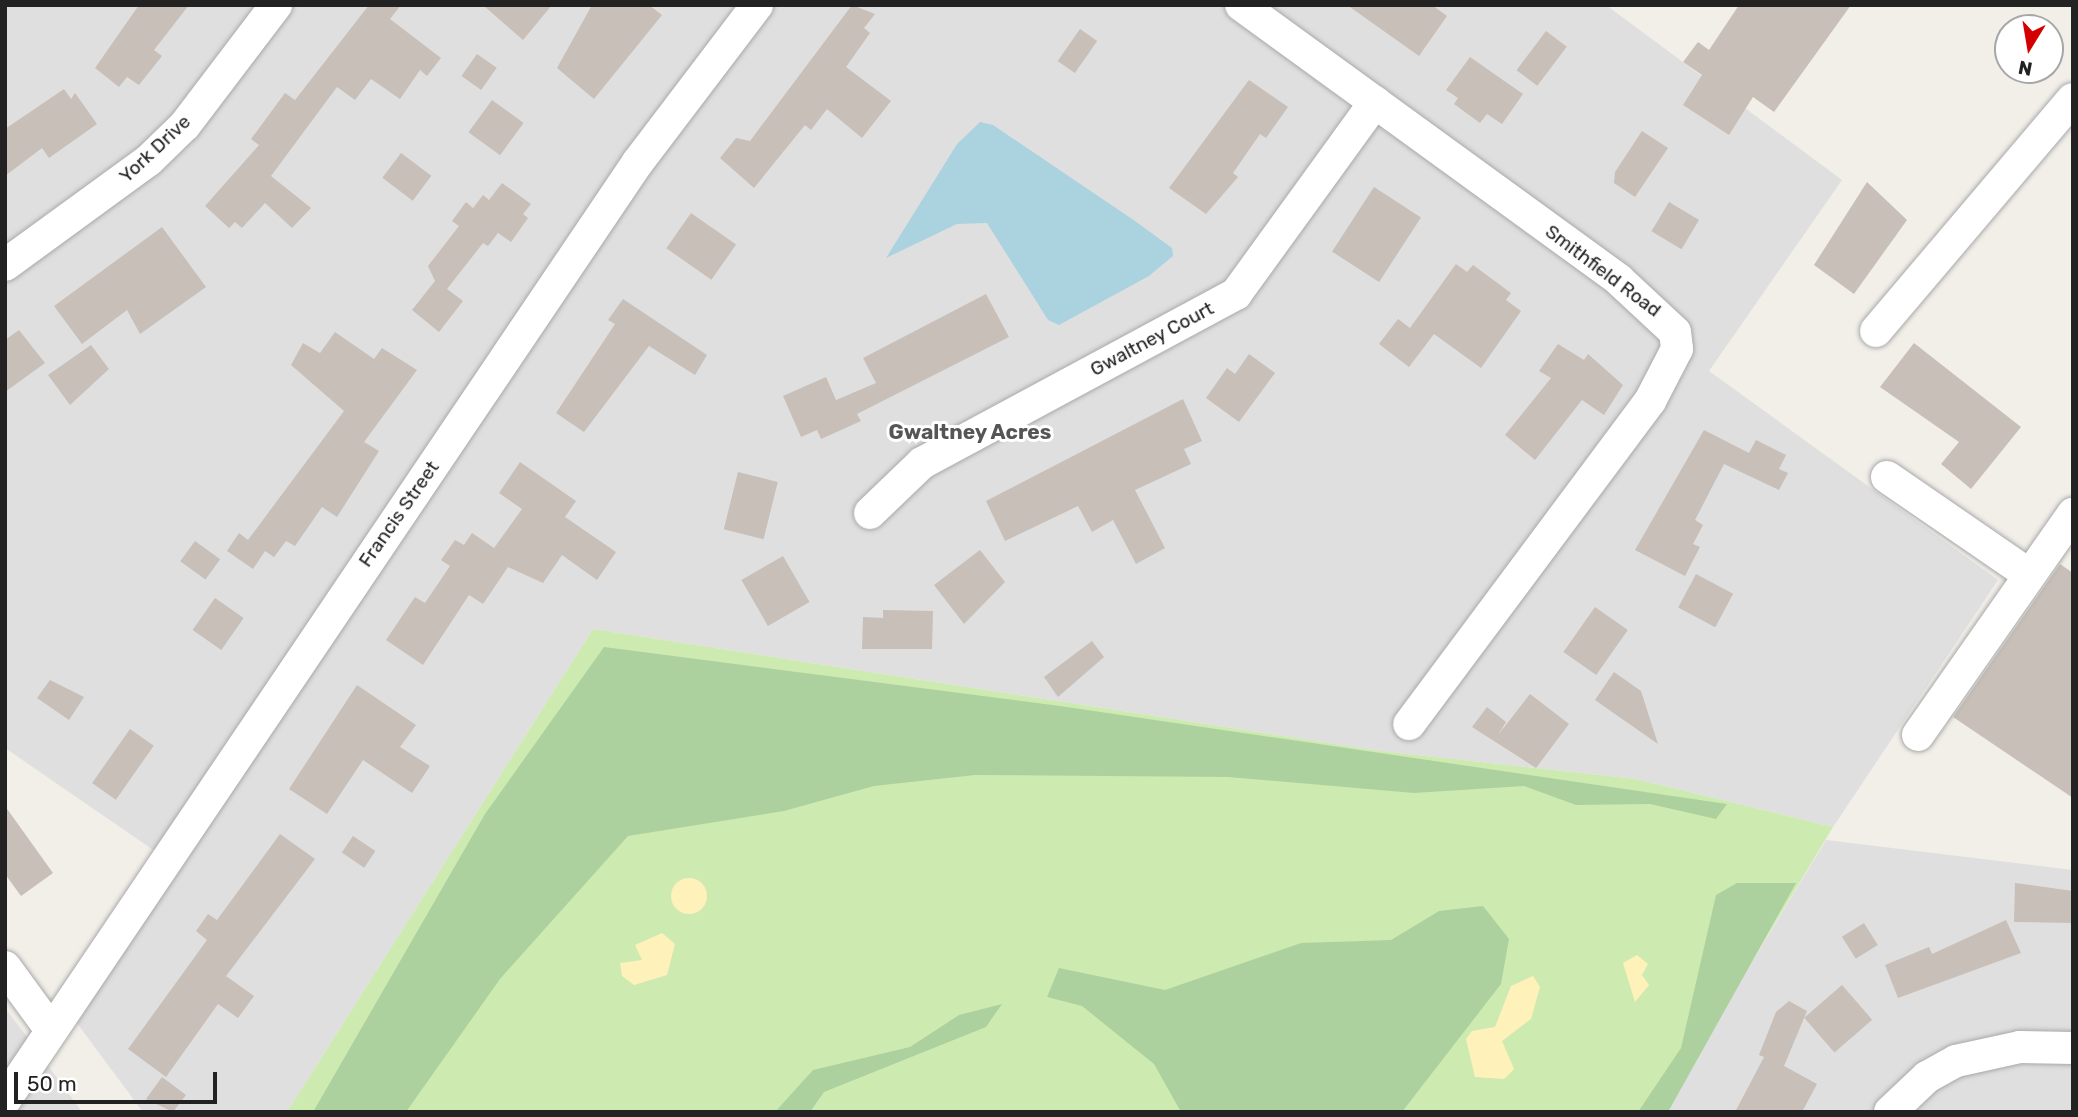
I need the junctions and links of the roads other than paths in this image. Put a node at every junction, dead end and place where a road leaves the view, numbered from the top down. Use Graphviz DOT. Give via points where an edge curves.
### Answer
graph roads {
  1 [pos="276,5"];
  2 [pos="757,5"];
  3 [pos="1241,5"];
  4 [pos="2073,99"];
  5 [pos="1375,102"];
  6 [pos="5,265"];
  7 [pos="1876,331"];
  8 [pos="1887,477"];
  9 [pos="870,513"];
  10 [pos="2073,514"];
  11 [pos="2028,574"];
  12 [pos="1409,724"];
  13 [pos="1918,735"];
  14 [pos="5,967"];
  15 [pos="51,1030"];
  16 [pos="2073,1048"];
  17 [pos="5,1100"];
  18 [pos="1890,1112"];
  1 -- 6 [label="street, York Drive" via="186,125 138,168"];
  2 -- 15 [label="street, Francis Street" via="638,162"];
  3 -- 5 [label="street, Smithfield Road"];
  4 -- 7 [label="street"];
  5 -- 9 [label="street, Gwaltney Court" via="1236,294 922,463"];
  5 -- 12 [label="street, Smithfield Road" via="1619,280 1669,321 1677,349 1650,401"];
  8 -- 11 [label="street"];
  10 -- 11 [label="street"];
  11 -- 13 [label="street"];
  14 -- 15 [label="street"];
  15 -- 17 [label="street, Francis Street"];
  16 -- 18 [label="street" via="2020,1047 1956,1061 1927,1077"];
}
